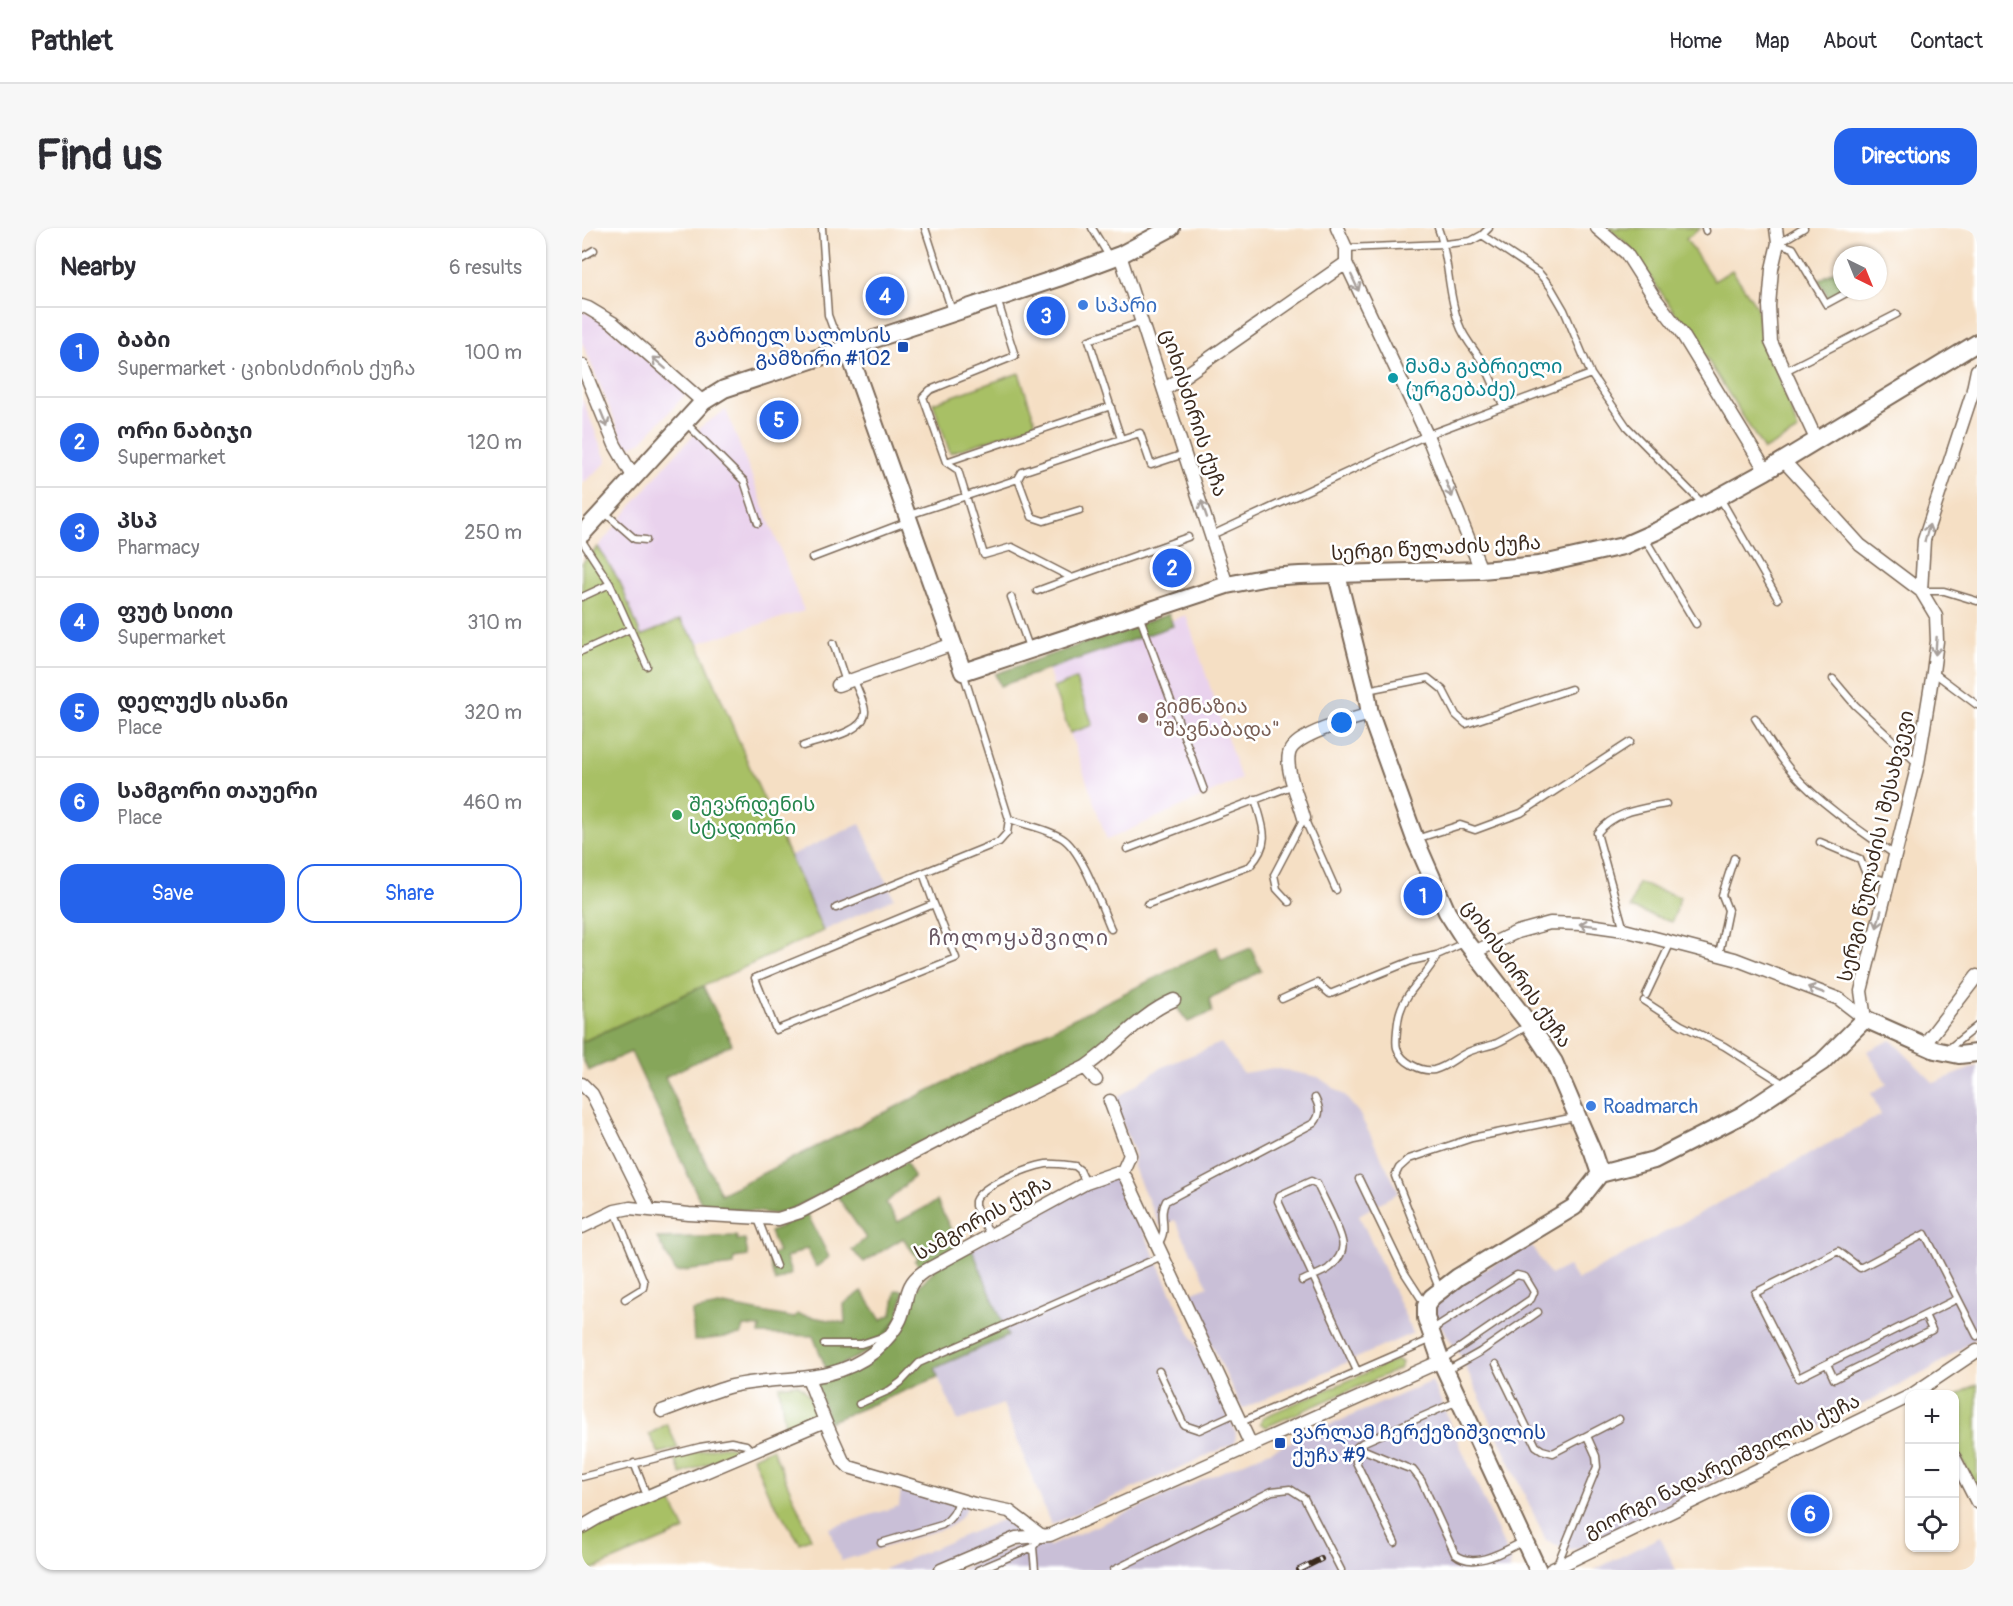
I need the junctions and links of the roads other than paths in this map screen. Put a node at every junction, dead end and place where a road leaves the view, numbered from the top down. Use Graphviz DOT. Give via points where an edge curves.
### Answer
graph roads {
  1 [pos="822,228"];
  2 [pos="925,228"];
  3 [pos="1092,228"];
  4 [pos="1171,228"];
  5 [pos="1337,228"];
  6 [pos="1438,228"];
  7 [pos="1489,228"];
  8 [pos="1596,228"];
  9 [pos="1776,228"];
  10 [pos="1804,228"];
  11 [pos="1482,235"];
  12 [pos="1778,243"];
  13 [pos="1444,244"];
  14 [pos="1346,248"];
  15 [pos="594,250"];
  16 [pos="582,257"];
  17 [pos="1115,257"];
  18 [pos="1346,263"];
  19 [pos="997,298"];
  20 [pos="1833,300"];
  21 [pos="582,306"];
  22 [pos="953,312"];
  23 [pos="1897,314"];
  24 [pos="1142,322"];
  25 [pos="1977,343"];
  26 [pos="847,347"];
  27 [pos="582,365"];
  28 [pos="1977,370"];
  29 [pos="1784,371"];
  30 [pos="1591,374"];
  31 [pos="1164,390"];
  32 [pos="703,402"];
  33 [pos="1111,406"];
  34 [pos="1504,407"];
  35 [pos="685,422"];
  36 [pos="1427,435"];
  37 [pos="1121,439"];
  38 [pos="1816,439"];
  39 [pos="1185,454"];
  40 [pos="1784,460"];
  41 [pos="946,462"];
  42 [pos="1766,471"];
  43 [pos="634,478"];
  44 [pos="1018,478"];
  45 [pos="966,496"];
  46 [pos="1712,501"];
  47 [pos="1080,510"];
  48 [pos="603,512"];
  49 [pos="908,518"];
  50 [pos="758,523"];
  51 [pos="582,534"];
  52 [pos="1212,535"];
  53 [pos="1188,537"];
  54 [pos="1644,537"];
  55 [pos="646,540"];
  56 [pos="582,541"];
  57 [pos="812,558"];
  58 [pos="1481,570"];
  59 [pos="1337,575"];
  60 [pos="1072,578"];
  61 [pos="610,584"];
  62 [pos="1227,585"];
  63 [pos="1037,591"];
  64 [pos="1922,591"];
  65 [pos="582,597"];
  66 [pos="1011,597"];
  67 [pos="1778,599"];
  68 [pos="1977,601"];
  69 [pos="1138,614"];
  70 [pos="1696,624"];
  71 [pos="630,629"];
  72 [pos="833,643"];
  73 [pos="953,644"];
  74 [pos="1030,650"];
  75 [pos="582,651"];
  76 [pos="647,666"];
  77 [pos="963,672"];
  78 [pos="1934,672"];
  79 [pos="1833,679"];
  80 [pos="846,682"];
  81 [pos="1571,689"];
  82 [pos="1366,690"];
  83 [pos="1977,705"];
  84 [pos="1370,714"];
  85 [pos="1755,718"];
  86 [pos="1630,742"];
  87 [pos="803,746"];
  88 [pos="1918,764"];
  89 [pos="1294,785"];
  90 [pos="1204,790"];
  91 [pos="1255,799"];
  92 [pos="1666,804"];
  93 [pos="1305,818"];
  94 [pos="1010,819"];
  95 [pos="1416,839"];
  96 [pos="1820,842"];
  97 [pos="1126,849"];
  98 [pos="1896,855"];
  99 [pos="1734,858"];
  100 [pos="923,873"];
  101 [pos="1889,882"];
  102 [pos="1336,890"];
  103 [pos="1289,902"];
  104 [pos="934,904"];
  105 [pos="1148,904"];
  106 [pos="836,908"];
  107 [pos="1111,928"];
  108 [pos="1624,930"];
  109 [pos="1671,942"];
  110 [pos="1470,947"];
  111 [pos="1719,954"];
  112 [pos="1437,955"];
  113 [pos="1977,976"];
  114 [pos="1282,999"];
  115 [pos="1174,1000"];
  116 [pos="1865,1019"];
  117 [pos="1529,1024"];
  118 [pos="1977,1026"];
  119 [pos="1924,1045"];
  120 [pos="1945,1052"];
  121 [pos="1977,1053"];
  122 [pos="1085,1067"];
  123 [pos="1096,1080"];
  124 [pos="582,1084"];
  125 [pos="1786,1086"];
  126 [pos="1315,1098"];
  127 [pos="1110,1101"];
  128 [pos="1578,1116"];
  129 [pos="1122,1173"];
  130 [pos="1599,1174"];
  131 [pos="1359,1179"];
  132 [pos="1086,1183"];
  133 [pos="649,1209"];
  134 [pos="615,1211"];
  135 [pos="757,1218"];
  136 [pos="582,1227"];
  137 [pos="990,1235"];
  138 [pos="1160,1250"];
  139 [pos="776,1266"];
  140 [pos="1313,1276"];
  141 [pos="1302,1281"];
  142 [pos="1440,1291"];
  143 [pos="625,1299"];
  144 [pos="1957,1299"];
  145 [pos="1426,1306"];
  146 [pos="1538,1312"];
  147 [pos="1925,1315"];
  148 [pos="896,1328"];
  149 [pos="1432,1335"];
  150 [pos="1977,1336"];
  151 [pos="824,1344"];
  152 [pos="1977,1351"];
  153 [pos="1496,1364"];
  154 [pos="1827,1364"];
  155 [pos="1443,1366"];
  156 [pos="1158,1371"];
  157 [pos="1358,1371"];
  158 [pos="808,1378"];
  159 [pos="1923,1390"];
  160 [pos="1459,1400"];
  161 [pos="1905,1400"];
  162 [pos="859,1404"];
  163 [pos="663,1411"];
  164 [pos="1238,1417"];
  165 [pos="1619,1419"];
  166 [pos="825,1421"];
  167 [pos="1587,1436"];
  168 [pos="1251,1445"];
  169 [pos="1357,1447"];
  170 [pos="752,1451"];
  171 [pos="634,1463"];
  172 [pos="1959,1467"];
  173 [pos="582,1477"];
  174 [pos="647,1496"];
  175 [pos="959,1500"];
  176 [pos="1977,1502"];
  177 [pos="582,1527"];
  178 [pos="1042,1536"];
  179 [pos="1525,1541"];
  180 [pos="881,1543"];
  181 [pos="1395,1543"];
  182 [pos="1033,1546"];
  183 [pos="1553,1569"];
  184 [pos="941,1570"];
  185 [pos="978,1570"];
  186 [pos="1034,1570"];
  187 [pos="1114,1570"];
  188 [pos="1341,1570"];
  189 [pos="1538,1570"];
  1 -- 26 [label="lane" via="828,315"];
  2 -- 22 [label="lane"];
  3 -- 17 [label="lane"];
  4 -- 17 [label="street"];
  5 -- 14 [label="street"];
  6 -- 13 [label="lane"];
  7 -- 11 [label="lane"];
  8 -- 42 [label="street" via="1626,253"];
  9 -- 12 [label="street"];
  10 -- 12 [label="lane"];
  11 -- 13 [label="lane" via="1471,241"];
  11 -- 30 [label="lane" via="1539,273 1550,286"];
  12 -- 20 [label="lane" via="1793,248 1826,304"];
  12 -- 29 [label="street" via="1769,306 1771,342"];
  13 -- 14 [label="lane"];
  13 -- 34 [label="lane" via="1459,324"];
  14 -- 18 [label="street"];
  15 -- 16 [label="lane"];
  17 -- 19 [label="street"];
  17 -- 24 [label="street, ციხისძირის ქუჩა"];
  18 -- 31 [label="street"];
  18 -- 36 [label="street, one-way"];
  19 -- 22 [label="street"];
  19 -- 41 [label="lane" via="1015,356 930,390 923,397"];
  32 -- 21 [label="street, one-way" via="613,323"];
  22 -- 26 [label="street"];
  23 -- 29 [label="lane"];
  24 -- 31 [label="street, ციხისძირის ქუჩა"];
  24 -- 33 [label="lane" via="1089,340"];
  25 -- 38 [label="street, სერგი წულაძის ქუჩა"];
  26 -- 32 [label="street" via="724,389"];
  26 -- 49 [label="street"];
  27 -- 43 [label="street, one-way" via="615,445"];
  64 -- 28 [label="street, one-way" via="1924,540"];
  29 -- 38 [label="street"];
  30 -- 34 [label="lane"];
  30 -- 46 [label="lane" via="1627,427"];
  31 -- 39 [label="street, ციხისძირის ქუჩა"];
  32 -- 35 [label="street"];
  33 -- 37 [label="lane"];
  33 -- 41 [label="lane"];
  34 -- 36 [label="lane"];
  35 -- 43 [label="street"];
  35 -- 50 [label="lane" via="744,481"];
  36 -- 52 [label="lane"];
  36 -- 58 [label="street, one-way"];
  37 -- 39 [label="lane" via="1140,433 1151,465"];
  37 -- 44 [label="lane" via="1022,472"];
  38 -- 40 [label="street, სერგი წულაძის ქუჩა"];
  52 -- 39 [label="street, ციხისძირის ქუჩა, one-way"];
  40 -- 42 [label="street, სერგი წულაძის ქუჩა"];
  40 -- 64 [label="street" via="1860,545"];
  41 -- 45 [label="lane" via="958,470"];
  42 -- 46 [label="street, სერგი წულაძის ქუჩა"];
  43 -- 48 [label="street"];
  44 -- 45 [label="lane"];
  44 -- 47 [label="lane" via="1032,517 1044,521"];
  45 -- 49 [label="lane"];
  45 -- 60 [label="lane" via="984,555 1012,547"];
  46 -- 54 [label="street, სერგი წულაძის ქუჩა"];
  46 -- 67 [label="lane"];
  48 -- 51 [label="street"];
  48 -- 55 [label="lane" via="635,539"];
  49 -- 57 [label="lane"];
  49 -- 73 [label="street"];
  52 -- 62 [label="street, ციხისძირის ქუჩა"];
  53 -- 60 [label="lane"];
  54 -- 58 [label="street, სერგი წულაძის ქუჩა" via="1580,557"];
  54 -- 70 [label="lane"];
  56 -- 61 [label="lane"];
  58 -- 59 [label="street, სერგი წულაძის ქუჩა"];
  59 -- 62 [label="street, სერგი წულაძის ქუჩა" via="1300,575"];
  59 -- 82 [label="street, ციხისძირის ქუჩა"];
  60 -- 63 [label="lane"];
  61 -- 65 [label="lane"];
  61 -- 71 [label="lane"];
  62 -- 69 [label="street, სერგი წულაძის ქუჩა"];
  64 -- 68 [label="lane" via="1944,591"];
  64 -- 78 [label="street, სერგი წულაძის I შესახვევი, one-way" via="1936,616"];
  66 -- 74 [label="lane"];
  69 -- 74 [label="street, სერგი წულაძის ქუჩა"];
  69 -- 90 [label="lane"];
  71 -- 75 [label="lane"];
  71 -- 76 [label="lane"];
  72 -- 80 [label="lane"];
  73 -- 77 [label="street"];
  73 -- 80 [label="street"];
  74 -- 77 [label="street, სერგი წულაძის ქუჩა"];
  77 -- 94 [label="lane"];
  78 -- 83 [label="lane"];
  78 -- 88 [label="street, სერგი წულაძის I შესახვევი"];
  79 -- 88 [label="lane"];
  80 -- 87 [label="lane" via="865,710 863,722 856,729"];
  81 -- 82 [label="lane" via="1466,724 1456,715 1443,690 1428,678"];
  82 -- 84 [label="street, ციხისძირის ქუჩა"];
  84 -- 89 [label="street" via="1295,742 1288,754"];
  84 -- 95 [label="street, ციხისძირის ქუჩა"];
  85 -- 98 [label="lane" via="1798,778 1847,821"];
  86 -- 95 [label="lane" via="1521,813 1475,830 1460,825"];
  88 -- 98 [label="street, სერგი წულაძის I შესახვევი"];
  89 -- 91 [label="lane"];
  89 -- 93 [label="street"];
  91 -- 97 [label="lane"];
  91 -- 105 [label="lane" via="1264,839 1261,854 1250,866"];
  92 -- 108 [label="lane" via="1628,811 1605,823 1598,833"];
  93 -- 102 [label="lane"];
  93 -- 103 [label="lane" via="1274,875 1277,889"];
  94 -- 100 [label="lane" via="1007,833 999,842"];
  94 -- 107 [label="lane" via="1062,838 1073,847"];
  95 -- 110 [label="street, ციხისძირის ქუჩა" via="1447,912"];
  96 -- 101 [label="lane" via="1860,859 1866,874"];
  98 -- 101 [label="street, სერგი წულაძის I შესახვევი"];
  99 -- 111 [label="lane" via="1722,895 1728,910"];
  100 -- 104 [label="lane"];
  100 -- 106 [label="lane"];
  101 -- 116 [label="street, სერგი წულაძის I შესახვევი, one-way" via="1861,991"];
  104 -- 104 [label="lane" via="956,958 776,1030 755,978"];
  108 -- 109 [label="street"];
  108 -- 110 [label="street, one-way" via="1550,923"];
  109 -- 111 [label="street"];
  109 -- 125 [label="lane" via="1645,998 1681,1025 1724,1046"];
  110 -- 112 [label="lane"];
  110 -- 117 [label="street, ციხისძირის ქუჩა"];
  116 -- 111 [label="street, one-way" via="1839,999"];
  112 -- 114 [label="lane" via="1411,961 1330,994 1317,983"];
  112 -- 117 [label="lane" via="1400,1011 1396,1048 1402,1058 1417,1068 1432,1070"];
  113 -- 119 [label="street"];
  115 -- 122 [label="street" via="1159,1006"];
  116 -- 119 [label="street"];
  116 -- 125 [label="street" via="1822,1062"];
  117 -- 128 [label="street, ციხისძირის ქუჩა" via="1554,1062"];
  118 -- 120 [label="lane"];
  119 -- 120 [label="street"];
  120 -- 121 [label="street"];
  122 -- 123 [label="street"];
  122 -- 135 [label="street" via="800,1212 778,1219"];
  124 -- 133 [label="street" via="592,1094"];
  125 -- 130 [label="street" via="1742,1115 1654,1160"];
  126 -- 138 [label="lane" via="1320,1116 1314,1123 1166,1202"];
  127 -- 129 [label="street" via="1130,1155"];
  128 -- 130 [label="street, ციხისძირის ქუჩა"];
  128 -- 142 [label="lane" via="1472,1138 1409,1159 1399,1168 1395,1176"];
  129 -- 132 [label="street, სამგორის ქუჩა"];
  129 -- 138 [label="street"];
  130 -- 142 [label="street" via="1574,1207"];
  131 -- 145 [label="lane" via="1404,1272"];
  132 -- 137 [label="street, სამგორის ქუჩა"];
  132 -- 137 [label="lane" via="1075,1166 1047,1164 981,1191 975,1206"];
  133 -- 134 [label="street"];
  133 -- 135 [label="street"];
  134 -- 136 [label="street"];
  134 -- 143 [label="lane" via="644,1282 643,1288"];
  135 -- 139 [label="lane"];
  137 -- 148 [label="street, სამგორის ქუჩა" via="912,1279"];
  138 -- 162 [label="lane" via="919,1363 890,1390"];
  138 -- 164 [label="street"];
  140 -- 140 [label="lane" via="1278,1201 1280,1195 1311,1181 1317,1184 1343,1242 1336,1262"];
  140 -- 141 [label="lane"];
  140 -- 157 [label="lane"];
  142 -- 145 [label="street"];
  144 -- 147 [label="lane"];
  144 -- 150 [label="lane"];
  144 -- 154 [label="lane" via="1924,1234 1860,1268 1838,1251 1755,1293 1798,1378"];
  145 -- 149 [label="street" via="1425,1318"];
  146 -- 155 [label="lane" via="1480,1352"];
  147 -- 154 [label="lane"];
  147 -- 154 [label="lane" via="1932,1330 1834,1379"];
  148 -- 151 [label="lane" via="882,1338 861,1344"];
  148 -- 158 [label="street, სამგორის ქუჩა" via="858,1362"];
  149 -- 155 [label="street"];
  149 -- 155 [label="lane" via="1517,1275 1525,1277 1534,1292 1532,1299"];
  149 -- 157 [label="lane"];
  152 -- 159 [label="street, გიორგი ნადარეიშვილის ქუჩა"];
  153 -- 167 [label="lane" via="1536,1446 1553,1453"];
  155 -- 160 [label="street"];
  155 -- 168 [label="street"];
  156 -- 164 [label="lane" via="1184,1425 1199,1430"];
  157 -- 164 [label="lane"];
  158 -- 163 [label="street, სამგორის ქუჩა" via="733,1386"];
  158 -- 166 [label="street"];
  160 -- 169 [label="lane"];
  160 -- 179 [label="street"];
  161 -- 183 [label="street, გიორგი ნადარეიშვილის ქუჩა"];
  164 -- 168 [label="street"];
  165 -- 167 [label="lane"];
  166 -- 170 [label="street"];
  166 -- 175 [label="street" via="849,1467"];
  167 -- 183 [label="lane" via="1598,1467"];
  168 -- 178 [label="street"];
  169 -- 179 [label="lane" via="1413,1470 1460,1560 1481,1562"];
  169 -- 181 [label="lane" via="1356,1462"];
  170 -- 171 [label="lane" via="746,1444 731,1442"];
  170 -- 174 [label="street"];
  171 -- 173 [label="lane"];
  171 -- 174 [label="lane"];
  172 -- 176 [label="street"];
  174 -- 177 [label="street"];
  175 -- 178 [label="street" via="1009,1511"];
  175 -- 180 [label="lane" via="950,1520 942,1525"];
  178 -- 182 [label="lane"];
  178 -- 184 [label="street" via="1016,1538"];
  179 -- 189 [label="street"];
  182 -- 185 [label="lane"];
  182 -- 186 [label="lane"];
  187 -- 188 [label="lane" via="1272,1491 1290,1489 1304,1498"];
}
